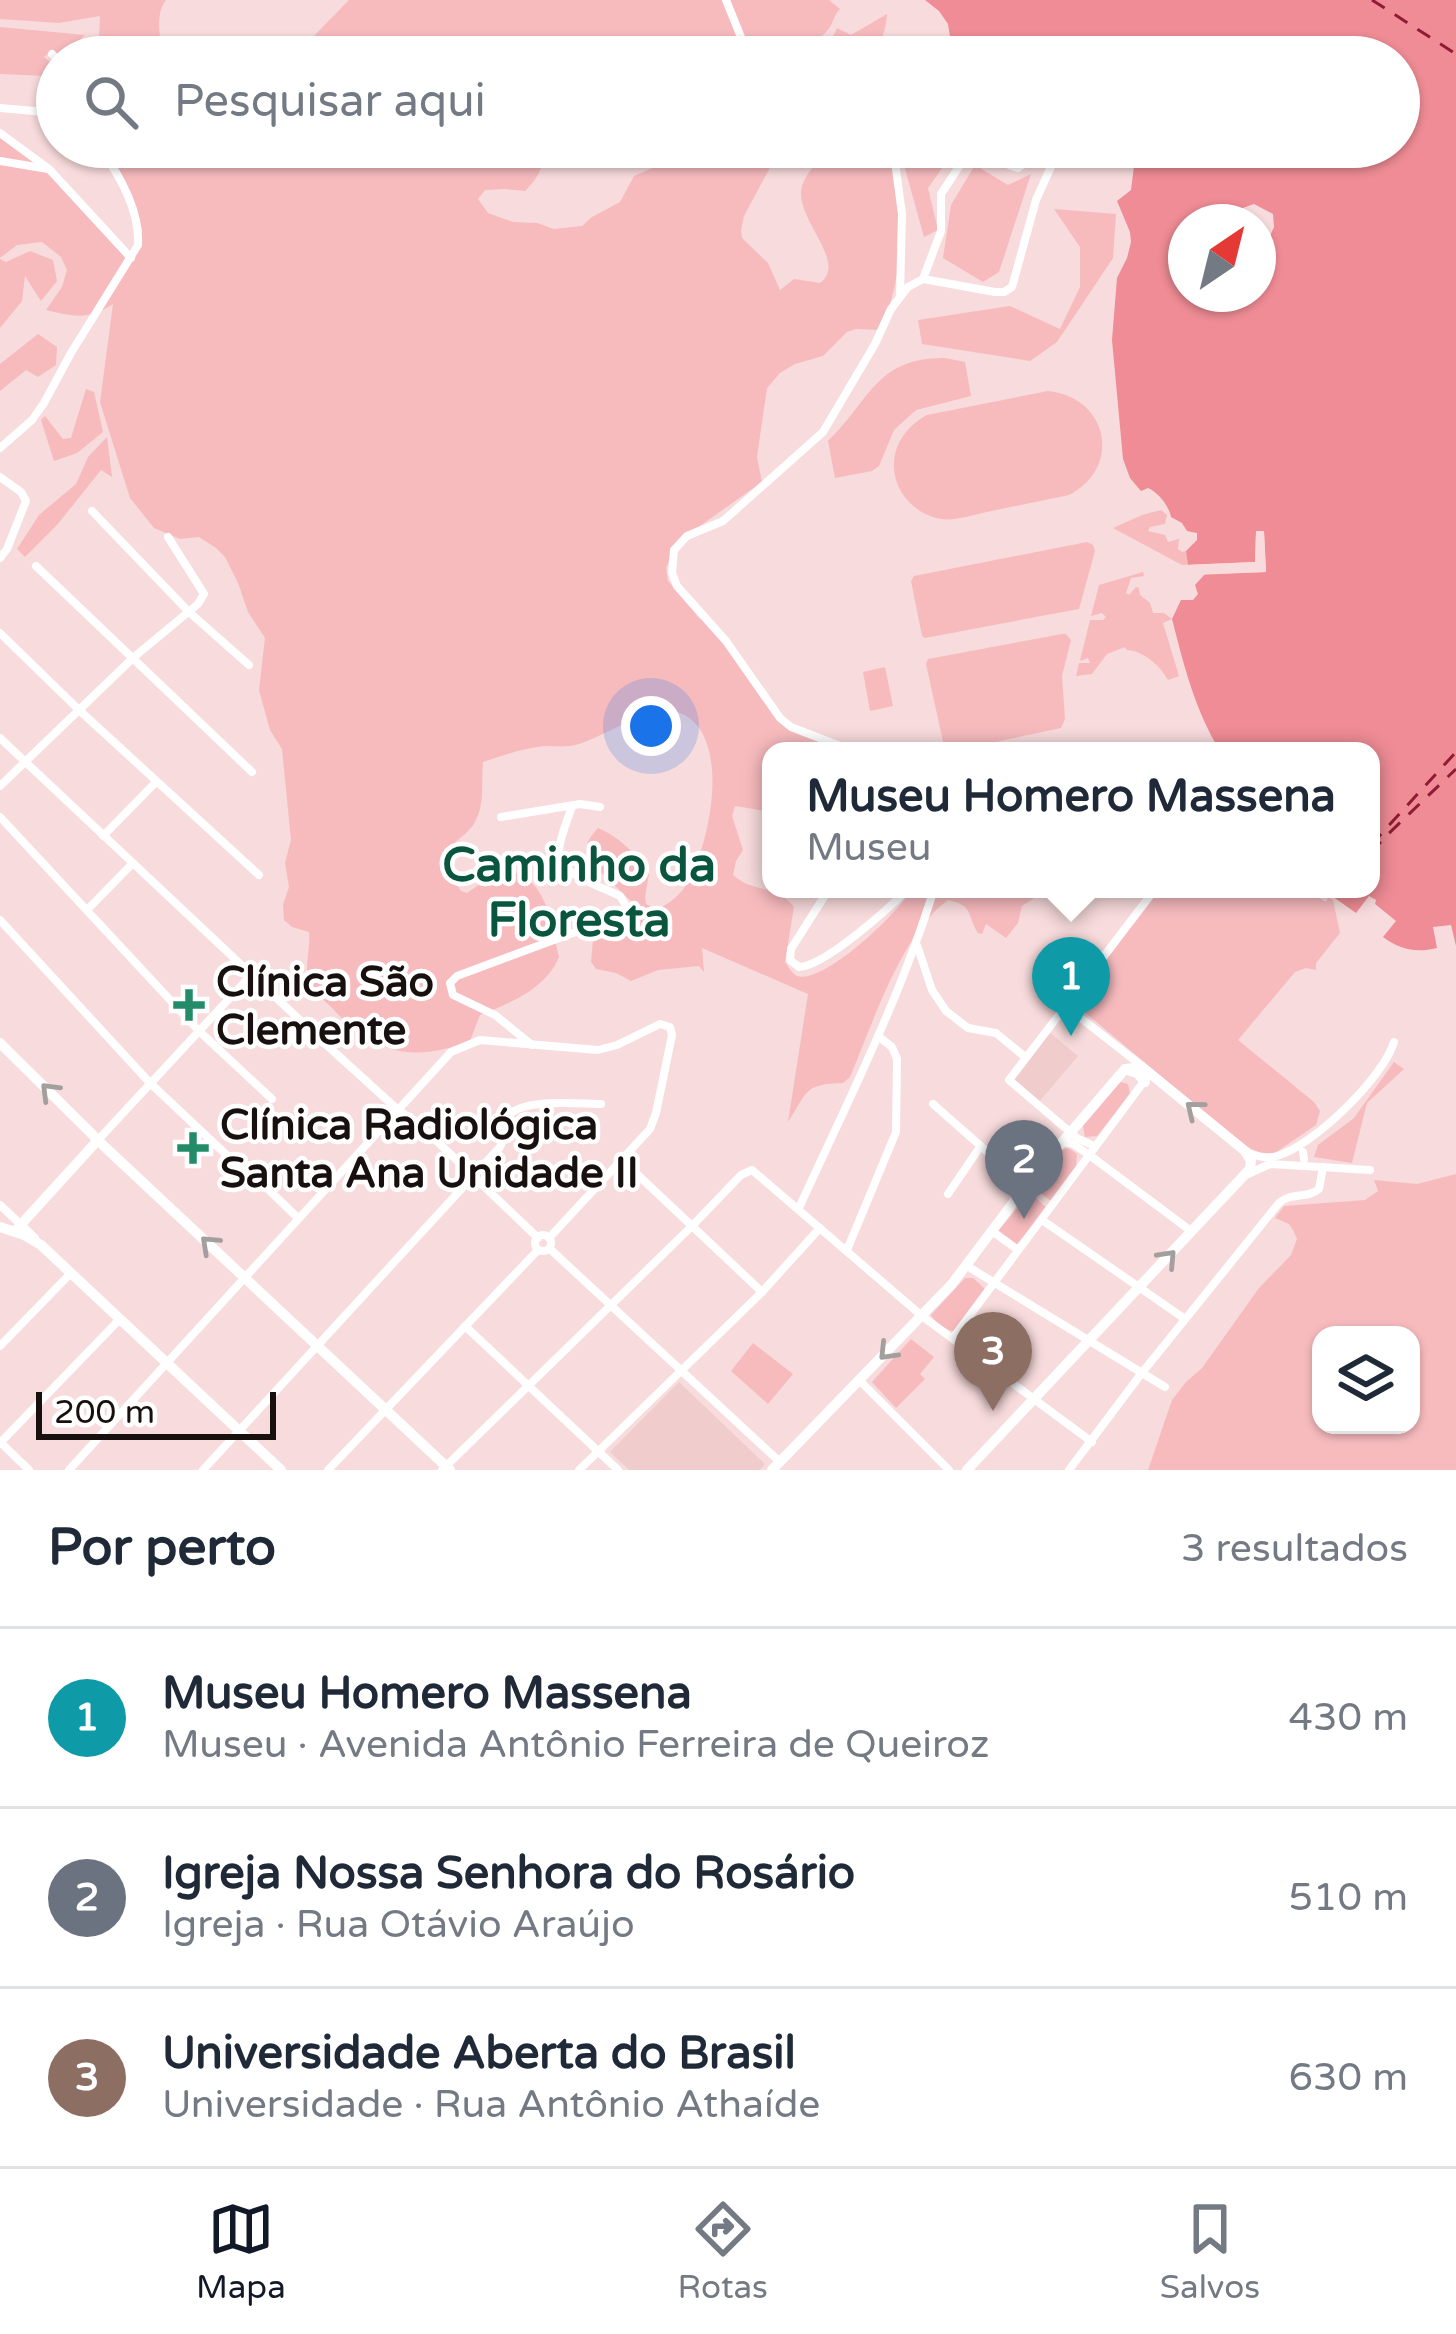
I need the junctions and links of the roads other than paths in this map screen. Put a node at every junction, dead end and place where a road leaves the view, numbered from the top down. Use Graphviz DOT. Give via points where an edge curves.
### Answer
graph roads {
  1 [pos="726,0"];
  2 [pos="741,36"];
  3 [pos="0,108"];
  4 [pos="36,111"];
  5 [pos="0,133"];
  6 [pos="36,159"];
  7 [pos="0,161"];
  8 [pos="36,167"];
  9 [pos="44,168"];
  10 [pos="112,168"];
  11 [pos="896,168"];
  12 [pos="958,168"];
  13 [pos="1052,168"];
  14 [pos="50,169"];
  15 [pos="131,258"];
  16 [pos="923,279"];
  17 [pos="900,296"];
  18 [pos="0,448"];
  19 [pos="0,477"];
  20 [pos="92,511"];
  21 [pos="168,537"];
  22 [pos="2,555"];
  23 [pos="36,566"];
  24 [pos="189,612"];
  25 [pos="0,633"];
  26 [pos="134,657"];
  27 [pos="249,665"];
  28 [pos="79,710"];
  29 [pos="0,738"];
  30 [pos="830,742"];
  31 [pos="25,762"];
  32 [pos="252,772"];
  33 [pos="156,782"];
  34 [pos="0,786"];
  35 [pos="572,806"];
  36 [pos="600,807"];
  37 [pos="501,817"];
  38 [pos="0,818"];
  39 [pos="103,836"];
  40 [pos="132,864"];
  41 [pos="259,875"];
  42 [pos="823,898"];
  43 [pos="898,898"];
  44 [pos="931,898"];
  45 [pos="1148,898"];
  46 [pos="87,910"];
  47 [pos="0,920"];
  48 [pos="916,945"];
  49 [pos="252,973"];
  50 [pos="1064,1005"];
  51 [pos="199,1031"];
  52 [pos="878,1036"];
  53 [pos="0,1042"];
  54 [pos="1394,1042"];
  55 [pos="532,1045"];
  56 [pos="1124,1053"];
  57 [pos="1025,1057"];
  58 [pos="1142,1067"];
  59 [pos="1125,1069"];
  60 [pos="1144,1082"];
  61 [pos="150,1083"];
  62 [pos="272,1100"];
  63 [pos="601,1104"];
  64 [pos="933,1104"];
  65 [pos="397,1109"];
  66 [pos="1066,1137"];
  67 [pos="98,1140"];
  68 [pos="980,1147"];
  69 [pos="1091,1150"];
  70 [pos="1245,1151"];
  71 [pos="1297,1156"];
  72 [pos="622,1160"];
  73 [pos="1319,1167"];
  74 [pos="1370,1170"];
  75 [pos="1246,1175"];
  76 [pos="473,1178"];
  77 [pos="1026,1186"];
  78 [pos="948,1194"];
  79 [pos="0,1205"];
  80 [pos="799,1209"];
  81 [pos="298,1218"];
  82 [pos="1042,1220"];
  83 [pos="692,1226"];
  84 [pos="18,1228"];
  85 [pos="820,1228"];
  86 [pos="992,1231"];
  87 [pos="0,1232"];
  88 [pos="1192,1232"];
  89 [pos="538,1238"];
  90 [pos="549,1243"];
  91 [pos="538,1250"];
  92 [pos="847,1250"];
  93 [pos="1018,1250"];
  94 [pos="967,1266"];
  95 [pos="71,1273"];
  96 [pos="244,1277"];
  97 [pos="994,1283"];
  98 [pos="1140,1288"];
  99 [pos="762,1292"];
  100 [pos="610,1306"];
  101 [pos="922,1316"];
  102 [pos="120,1318"];
  103 [pos="1185,1319"];
  104 [pos="465,1326"];
  105 [pos="953,1339"];
  106 [pos="1089,1342"];
  107 [pos="317,1345"];
  108 [pos="0,1346"];
  109 [pos="167,1363"];
  110 [pos="680,1371"];
  111 [pos="1141,1374"];
  112 [pos="860,1381"];
  113 [pos="528,1387"];
  114 [pos="1165,1387"];
  115 [pos="1035,1399"];
  116 [pos="386,1410"];
  117 [pos="240,1431"];
  118 [pos="1091,1442"];
  119 [pos="0,1443"];
  120 [pos="597,1452"];
  121 [pos="780,1467"];
  122 [pos="446,1469"];
  123 [pos="29,1470"];
  124 [pos="69,1470"];
  125 [pos="203,1470"];
  126 [pos="281,1470"];
  127 [pos="328,1470"];
  128 [pos="579,1470"];
  129 [pos="617,1470"];
  130 [pos="949,1470"];
  131 [pos="967,1470"];
  132 [pos="1069,1470"];
  1 -- 2 [label="street"];
  3 -- 4 [label="street"];
  5 -- 6 [label="street"];
  7 -- 8 [label="street"];
  9 -- 14 [label="street"];
  10 -- 15 [label="street" via="139,232"];
  11 -- 17 [label="street"];
  12 -- 16 [label="street" via="941,194 941,231"];
  13 -- 16 [label="street" via="1012,287 995,292"];
  14 -- 15 [label="street"];
  15 -- 18 [label="street" via="44,404"];
  16 -- 17 [label="street"];
  17 -- 30 [label="street" via="823,433 723,520 683,538 671,568 780,718"];
  19 -- 22 [label="street" via="26,501"];
  20 -- 24 [label="street"];
  21 -- 24 [label="street" via="204,594"];
  23 -- 26 [label="street"];
  24 -- 26 [label="street"];
  24 -- 27 [label="street"];
  25 -- 28 [label="street"];
  26 -- 28 [label="street"];
  26 -- 32 [label="street"];
  28 -- 31 [label="street"];
  28 -- 33 [label="street"];
  29 -- 31 [label="street"];
  31 -- 34 [label="street"];
  31 -- 39 [label="street"];
  33 -- 39 [label="street"];
  33 -- 41 [label="street"];
  35 -- 36 [label="street"];
  35 -- 37 [label="street"];
  35 -- 55 [label="street" via="560,863 620,896 625,910 457,976 449,986"];
  38 -- 46 [label="street"];
  39 -- 40 [label="street"];
  40 -- 46 [label="street"];
  40 -- 49 [label="street"];
  42 -- 43 [label="street" via="790,949 799,967"];
  44 -- 48 [label="street"];
  45 -- 50 [label="street"];
  46 -- 51 [label="street"];
  47 -- 61 [label="street"];
  48 -- 52 [label="street"];
  48 -- 57 [label="street" via="946,1011"];
  49 -- 51 [label="street"];
  49 -- 65 [label="street"];
  50 -- 56 [label="street"];
  50 -- 57 [label="street"];
  51 -- 61 [label="street"];
  51 -- 62 [label="street"];
  52 -- 80 [label="street"];
  52 -- 92 [label="street" via="897,1059 896,1132"];
  67 -- 53 [label="main road, one-way"];
  54 -- 71 [label="street" via="1350,1104"];
  55 -- 65 [label="street" via="463,1046"];
  55 -- 72 [label="street" via="598,1050 668,1025 654,1118"];
  56 -- 58 [label="street"];
  56 -- 59 [label="street"];
  57 -- 66 [label="street" via="1009,1080"];
  58 -- 59 [label="main road"];
  58 -- 60 [label="street"];
  70 -- 58 [label="main road, one-way"];
  59 -- 60 [label="main road"];
  59 -- 66 [label="main road"];
  60 -- 69 [label="street"];
  61 -- 67 [label="street"];
  61 -- 81 [label="street"];
  63 -- 76 [label="street" via="531,1104 510,1114 502,1144"];
  64 -- 68 [label="street"];
  65 -- 76 [label="street"];
  65 -- 81 [label="street"];
  66 -- 69 [label="street"];
  66 -- 77 [label="main road"];
  67 -- 84 [label="main road"];
  96 -- 67 [label="main road, one-way"];
  68 -- 77 [label="street"];
  68 -- 78 [label="street"];
  69 -- 82 [label="street"];
  69 -- 88 [label="street"];
  70 -- 71 [label="street"];
  70 -- 75 [label="main road"];
  71 -- 73 [label="street"];
  71 -- 75 [label="street"];
  72 -- 83 [label="street"];
  72 -- 90 [label="street"];
  73 -- 74 [label="street"];
  73 -- 103 [label="street" via="1319,1189 1281,1200"];
  75 -- 88 [label="main road"];
  76 -- 89 [label="street"];
  76 -- 107 [label="street"];
  77 -- 86 [label="main road"];
  79 -- 84 [label="street"];
  80 -- 83 [label="street" via="752,1170"];
  80 -- 85 [label="street"];
  81 -- 96 [label="street"];
  82 -- 93 [label="street"];
  82 -- 98 [label="street"];
  83 -- 99 [label="street"];
  83 -- 100 [label="street"];
  84 -- 87 [label="main road"];
  84 -- 95 [label="main road"];
  85 -- 92 [label="street"];
  85 -- 99 [label="street"];
  86 -- 93 [label="street"];
  86 -- 94 [label="main road"];
  98 -- 88 [label="main road, one-way"];
  89 -- 90 [label="street"];
  89 -- 91 [label="street"];
  90 -- 91 [label="street"];
  90 -- 100 [label="street"];
  91 -- 104 [label="street"];
  92 -- 101 [label="street"];
  93 -- 97 [label="street"];
  94 -- 97 [label="street"];
  94 -- 101 [label="main road"];
  95 -- 102 [label="main road"];
  95 -- 108 [label="street"];
  96 -- 107 [label="main road"];
  96 -- 109 [label="street"];
  97 -- 105 [label="street"];
  97 -- 106 [label="street"];
  98 -- 103 [label="street"];
  98 -- 106 [label="main road"];
  99 -- 110 [label="street"];
  100 -- 110 [label="street"];
  100 -- 113 [label="street"];
  101 -- 105 [label="street"];
  101 -- 112 [label="main road, one-way"];
  102 -- 109 [label="main road"];
  102 -- 119 [label="street"];
  103 -- 111 [label="street"];
  104 -- 113 [label="street"];
  104 -- 116 [label="street"];
  105 -- 115 [label="street"];
  106 -- 111 [label="street"];
  106 -- 115 [label="main road"];
  107 -- 116 [label="main road"];
  107 -- 117 [label="street"];
  109 -- 117 [label="main road"];
  109 -- 124 [label="street"];
  110 -- 120 [label="street"];
  110 -- 121 [label="street"];
  111 -- 114 [label="street"];
  111 -- 118 [label="street"];
  112 -- 121 [label="main road"];
  112 -- 130 [label="street"];
  113 -- 120 [label="street"];
  113 -- 122 [label="street"];
  115 -- 118 [label="street"];
  115 -- 131 [label="main road"];
  116 -- 122 [label="main road"];
  116 -- 127 [label="street"];
  117 -- 125 [label="street"];
  117 -- 126 [label="main road"];
  118 -- 132 [label="street"];
  119 -- 123 [label="street"];
  120 -- 128 [label="street"];
  120 -- 129 [label="street"];
}
